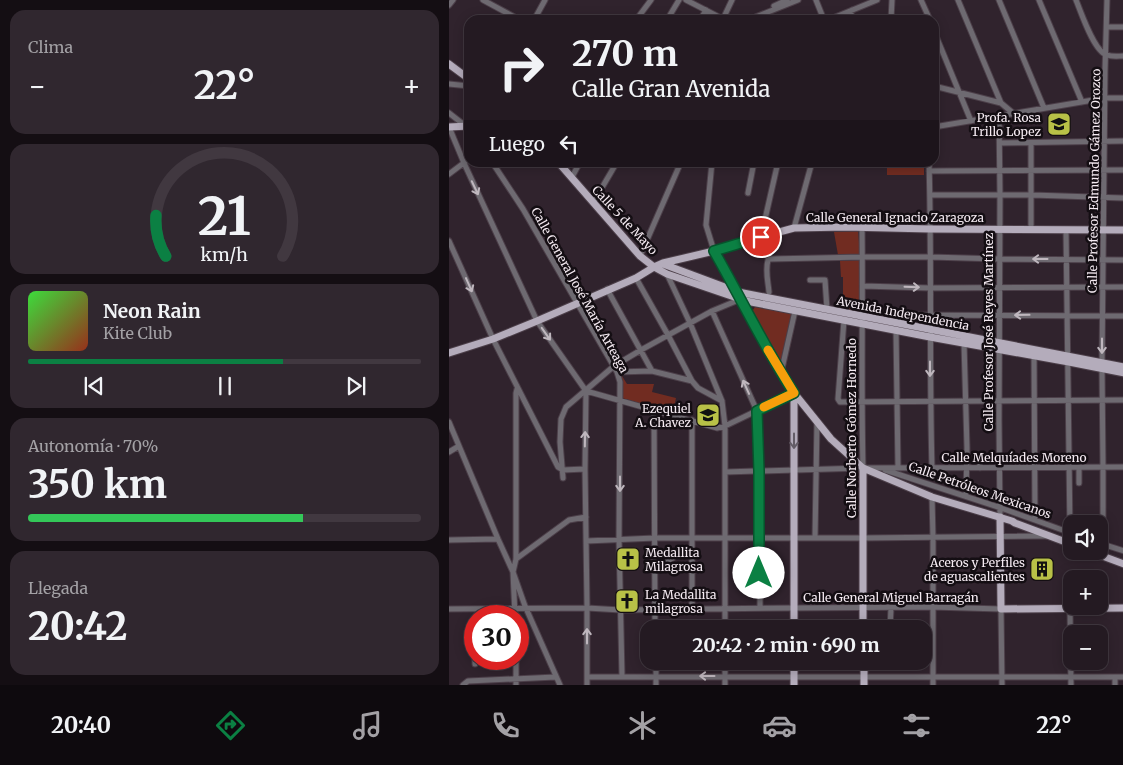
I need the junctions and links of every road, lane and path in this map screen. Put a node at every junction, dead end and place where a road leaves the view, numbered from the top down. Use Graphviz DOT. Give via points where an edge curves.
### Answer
graph roads {
  1 [pos="453,0"];
  2 [pos="483,0"];
  3 [pos="545,0"];
  4 [pos="651,0"];
  5 [pos="679,0"];
  6 [pos="686,0"];
  7 [pos="732,0"];
  8 [pos="798,0"];
  9 [pos="815,0"];
  10 [pos="877,0"];
  11 [pos="892,0"];
  12 [pos="921,0"];
  13 [pos="958,0"];
  14 [pos="999,0"];
  15 [pos="1039,0"];
  16 [pos="1076,0"];
  17 [pos="1107,0"];
  18 [pos="784,2"];
  19 [pos="449,5"];
  20 [pos="706,10"];
  21 [pos="852,10"];
  22 [pos="511,15"];
  23 [pos="537,15"];
  24 [pos="640,15"];
  25 [pos="670,15"];
  26 [pos="703,15"];
  27 [pos="716,15"];
  28 [pos="726,15"];
  29 [pos="757,15"];
  30 [pos="822,15"];
  31 [pos="840,15"];
  32 [pos="850,15"];
  33 [pos="891,15"];
  34 [pos="928,15"];
  35 [pos="1107,27"];
  36 [pos="1123,27"];
  37 [pos="939,43"];
  38 [pos="1106,56"];
  39 [pos="1123,56"];
  40 [pos="449,64"];
  41 [pos="464,76"];
  42 [pos="449,84"];
  43 [pos="464,86"];
  44 [pos="939,87"];
  45 [pos="960,93"];
  46 [pos="1105,98"];
  47 [pos="1123,98"];
  48 [pos="1082,102"];
  49 [pos="1001,103"];
  50 [pos="1044,108"];
  51 [pos="449,113"];
  52 [pos="1013,113"];
  53 [pos="999,116"];
  54 [pos="971,121"];
  55 [pos="464,125"];
  56 [pos="449,127"];
  57 [pos="939,127"];
  58 [pos="464,128"];
  59 [pos="1104,141"];
  60 [pos="1123,141"];
  61 [pos="1000,143"];
  62 [pos="1031,143"];
  63 [pos="464,163"];
  64 [pos="466,167"];
  65 [pos="495,167"];
  66 [pos="563,167"];
  67 [pos="577,167"];
  68 [pos="614,167"];
  69 [pos="679,167"];
  70 [pos="712,167"];
  71 [pos="752,167"];
  72 [pos="777,167"];
  73 [pos="811,167"];
  74 [pos="929,167"];
  75 [pos="1032,170"];
  76 [pos="1104,170"];
  77 [pos="1123,170"];
  78 [pos="929,171"];
  79 [pos="1000,171"];
  80 [pos="449,174"];
  81 [pos="572,177"];
  82 [pos="748,193"];
  83 [pos="930,195"];
  84 [pos="1031,195"];
  85 [pos="1000,196"];
  86 [pos="1104,198"];
  87 [pos="1123,198"];
  88 [pos="593,203"];
  89 [pos="862,227"];
  90 [pos="795,228"];
  91 [pos="930,229"];
  92 [pos="1031,229"];
  93 [pos="1000,230"];
  94 [pos="1066,230"];
  95 [pos="1104,230"];
  96 [pos="1123,230"];
  97 [pos="761,237"];
  98 [pos="449,240"];
  99 [pos="714,251"];
  100 [pos="764,253"];
  101 [pos="452,254"];
  102 [pos="640,256"];
  103 [pos="863,257"];
  104 [pos="930,257"];
  105 [pos="1000,259"];
  106 [pos="1103,259"];
  107 [pos="1066,260"];
  108 [pos="1123,260"];
  109 [pos="663,263"];
  110 [pos="654,267"];
  111 [pos="667,274"];
  112 [pos="636,278"];
  113 [pos="810,280"];
  114 [pos="863,286"];
  115 [pos="1066,286"];
  116 [pos="1103,286"];
  117 [pos="1123,287"];
  118 [pos="930,288"];
  119 [pos="1000,288"];
  120 [pos="607,289"];
  121 [pos="769,292"];
  122 [pos="739,296"];
  123 [pos="577,303"];
  124 [pos="827,309"];
  125 [pos="795,310"];
  126 [pos="712,311"];
  127 [pos="930,314"];
  128 [pos="1067,315"];
  129 [pos="1102,315"];
  130 [pos="999,316"];
  131 [pos="1123,316"];
  132 [pos="844,320"];
  133 [pos="862,320"];
  134 [pos="537,321"];
  135 [pos="690,322"];
  136 [pos="896,327"];
  137 [pos="930,333"];
  138 [pos="668,335"];
  139 [pos="493,339"];
  140 [pos="965,343"];
  141 [pos="999,346"];
  142 [pos="641,350"];
  143 [pos="449,353"];
  144 [pos="1034,355"];
  145 [pos="1068,359"];
  146 [pos="1102,366"];
  147 [pos="1123,367"];
  148 [pos="615,369"];
  149 [pos="652,371"];
  150 [pos="781,373"];
  151 [pos="1123,373"];
  152 [pos="692,381"];
  153 [pos="517,389"];
  154 [pos="585,391"];
  155 [pos="794,393"];
  156 [pos="620,400"];
  157 [pos="965,400"];
  158 [pos="999,400"];
  159 [pos="1103,400"];
  160 [pos="1123,400"];
  161 [pos="722,401"];
  162 [pos="861,401"];
  163 [pos="930,401"];
  164 [pos="1035,401"];
  165 [pos="1069,401"];
  166 [pos="896,402"];
  167 [pos="654,410"];
  168 [pos="757,411"];
  169 [pos="691,420"];
  170 [pos="449,422"];
  171 [pos="817,422"];
  172 [pos="725,426"];
  173 [pos="459,446"];
  174 [pos="449,452"];
  175 [pos="980,457"];
  176 [pos="1035,467"];
  177 [pos="1069,467"];
  178 [pos="1103,467"];
  179 [pos="1123,467"];
  180 [pos="863,468"];
  181 [pos="898,468"];
  182 [pos="932,468"];
  183 [pos="967,468"];
  184 [pos="980,468"];
  185 [pos="1000,468"];
  186 [pos="1079,468"];
  187 [pos="585,469"];
  188 [pos="881,469"];
  189 [pos="563,470"];
  190 [pos="794,470"];
  191 [pos="817,470"];
  192 [pos="759,471"];
  193 [pos="725,472"];
  194 [pos="563,478"];
  195 [pos="1079,483"];
  196 [pos="966,496"];
  197 [pos="932,497"];
  198 [pos="1001,508"];
  199 [pos="1070,515"];
  200 [pos="1102,515"];
  201 [pos="585,517"];
  202 [pos="1000,519"];
  203 [pos="1035,520"];
  204 [pos="1063,530"];
  205 [pos="1051,536"];
  206 [pos="1000,537"];
  207 [pos="655,538"];
  208 [pos="759,538"];
  209 [pos="794,538"];
  210 [pos="815,538"];
  211 [pos="863,538"];
  212 [pos="933,538"];
  213 [pos="497,539"];
  214 [pos="691,539"];
  215 [pos="725,539"];
  216 [pos="449,540"];
  217 [pos="619,540"];
  218 [pos="586,541"];
  219 [pos="1063,541"];
  220 [pos="1108,546"];
  221 [pos="1123,551"];
  222 [pos="673,558"];
  223 [pos="1108,558"];
  224 [pos="516,559"];
  225 [pos="1123,564"];
  226 [pos="655,567"];
  227 [pos="513,572"];
  228 [pos="515,605"];
  229 [pos="525,605"];
  230 [pos="587,608"];
  231 [pos="725,608"];
  232 [pos="760,608"];
  233 [pos="794,608"];
  234 [pos="862,608"];
  235 [pos="891,608"];
  236 [pos="932,608"];
  237 [pos="1108,608"];
  238 [pos="1123,608"];
  239 [pos="449,609"];
  240 [pos="529,609"];
  241 [pos="655,609"];
  242 [pos="691,609"];
  243 [pos="1001,609"];
  244 [pos="1063,609"];
  245 [pos="464,610"];
  246 [pos="621,610"];
  247 [pos="529,614"];
  248 [pos="1070,615"];
  249 [pos="655,620"];
  250 [pos="725,620"];
  251 [pos="794,620"];
  252 [pos="863,620"];
  253 [pos="890,620"];
  254 [pos="516,670"];
  255 [pos="656,670"];
  256 [pos="725,670"];
  257 [pos="794,670"];
  258 [pos="865,670"];
  259 [pos="587,676"];
  260 [pos="622,676"];
  261 [pos="656,676"];
  262 [pos="725,676"];
  263 [pos="865,676"];
  264 [pos="1071,676"];
  265 [pos="556,677"];
  266 [pos="794,677"];
  267 [pos="1002,677"];
  268 [pos="1115,677"];
  269 [pos="1123,677"];
  270 [pos="516,678"];
  271 [pos="933,678"];
  272 [pos="463,685"];
  273 [pos="516,685"];
  274 [pos="559,685"];
  275 [pos="587,685"];
  276 [pos="656,685"];
  277 [pos="725,685"];
  278 [pos="794,685"];
  279 [pos="864,685"];
  280 [pos="933,685"];
  281 [pos="1002,685"];
  282 [pos="1071,685"];
  283 [pos="1115,685"];
  1 -- 19 [label="street"];
  2 -- 22 [label="street"];
  3 -- 23 [label="street"];
  4 -- 24 [label="street"];
  5 -- 25 [label="street"];
  6 -- 20 [label="street"];
  7 -- 28 [label="street"];
  8 -- 18 [label="street"];
  9 -- 30 [label="street"];
  10 -- 21 [label="street"];
  11 -- 33 [label="street"];
  12 -- 34 [label="street"];
  13 -- 49 [label="street"];
  14 -- 50 [label="street"];
  15 -- 48 [label="street"];
  16 -- 38 [label="street" via="1094,43"];
  17 -- 35 [label="street, Calle Profesor Edmundo Gámez Orozco"];
  18 -- 29 [label="street"];
  20 -- 26 [label="street"];
  20 -- 27 [label="street"];
  21 -- 31 [label="street"];
  21 -- 32 [label="street"];
  35 -- 36 [label="street"];
  35 -- 38 [label="street, Calle Profesor Edmundo Gámez Orozco"];
  37 -- 45 [label="street"];
  38 -- 39 [label="street"];
  38 -- 46 [label="street, Calle Profesor Edmundo Gámez Orozco"];
  40 -- 41 [label="main road"];
  42 -- 43 [label="street"];
  44 -- 45 [label="street"];
  45 -- 49 [label="street"];
  45 -- 54 [label="street"];
  46 -- 47 [label="street"];
  46 -- 48 [label="street"];
  46 -- 59 [label="street, Calle Profesor Edmundo Gámez Orozco"];
  48 -- 50 [label="street"];
  49 -- 52 [label="street"];
  50 -- 52 [label="street"];
  51 -- 55 [label="street"];
  52 -- 53 [label="street"];
  53 -- 54 [label="street"];
  53 -- 61 [label="street, Calle Profesor José Reyes Martínez"];
  54 -- 57 [label="street"];
  56 -- 58 [label="main road"];
  56 -- 63 [label="street"];
  59 -- 60 [label="street"];
  59 -- 62 [label="street"];
  59 -- 76 [label="street, Calle Profesor Edmundo Gámez Orozco"];
  61 -- 62 [label="street"];
  61 -- 79 [label="street, Calle Profesor José Reyes Martínez"];
  62 -- 75 [label="street"];
  63 -- 80 [label="street"];
  64 -- 134 [label="street, one-way"];
  65 -- 123 [label="street, Calle General José María Arteaga"];
  66 -- 81 [label="main road, Calle 5 de Mayo"];
  67 -- 81 [label="street"];
  68 -- 88 [label="street"];
  69 -- 102 [label="street"];
  70 -- 99 [label="street, Calle Petróleos Mexicanos" via="706,224"];
  71 -- 82 [label="street"];
  72 -- 97 [label="street"];
  73 -- 90 [label="street"];
  74 -- 78 [label="street"];
  75 -- 76 [label="street"];
  75 -- 79 [label="street"];
  75 -- 84 [label="street"];
  76 -- 77 [label="street"];
  76 -- 86 [label="street, Calle Profesor Edmundo Gámez Orozco"];
  78 -- 79 [label="street"];
  78 -- 83 [label="street"];
  79 -- 85 [label="street, Calle Profesor José Reyes Martínez"];
  81 -- 88 [label="main road, Calle 5 de Mayo"];
  83 -- 85 [label="street"];
  83 -- 91 [label="street"];
  84 -- 85 [label="street"];
  84 -- 86 [label="street"];
  84 -- 92 [label="street"];
  85 -- 93 [label="street, Calle Profesor José Reyes Martínez"];
  86 -- 87 [label="street"];
  86 -- 95 [label="street, Calle Profesor Edmundo Gámez Orozco"];
  88 -- 102 [label="main road, Calle 5 de Mayo"];
  89 -- 90 [label="main road, Calle General Ignacio Zaragoza"];
  89 -- 91 [label="main road, Calle General Ignacio Zaragoza"];
  89 -- 103 [label="street, Calle Norberto Gómez Hornedo"];
  90 -- 97 [label="main road, Calle General Ignacio Zaragoza"];
  91 -- 93 [label="main road, Calle General Ignacio Zaragoza"];
  91 -- 104 [label="street"];
  92 -- 93 [label="main road, Calle General Ignacio Zaragoza"];
  92 -- 94 [label="main road, Calle General Ignacio Zaragoza"];
  93 -- 105 [label="street, Calle Profesor José Reyes Martínez"];
  94 -- 95 [label="main road, Calle General Ignacio Zaragoza"];
  94 -- 107 [label="street"];
  95 -- 96 [label="main road, Calle General Ignacio Zaragoza"];
  95 -- 106 [label="street, Calle Profesor Edmundo Gámez Orozco"];
  97 -- 99 [label="main road, Calle General Ignacio Zaragoza"];
  97 -- 100 [label="street"];
  98 -- 101 [label="street"];
  99 -- 109 [label="main road, Calle General Ignacio Zaragoza"];
  99 -- 122 [label="street, Calle Petróleos Mexicanos"];
  101 -- 139 [label="street, one-way"];
  102 -- 110 [label="main road, Calle 5 de Mayo"];
  103 -- 104 [label="street"];
  103 -- 114 [label="street, Calle Norberto Gómez Hornedo"];
  103 -- 121 [label="street" via="768,260"];
  104 -- 105 [label="street"];
  104 -- 118 [label="street"];
  107 -- 105 [label="street, one-way"];
  105 -- 119 [label="street, Calle Profesor José Reyes Martínez"];
  106 -- 107 [label="street"];
  106 -- 108 [label="street"];
  106 -- 116 [label="street, Calle Profesor Edmundo Gámez Orozco"];
  107 -- 115 [label="street"];
  109 -- 110 [label="main road, Calle General Ignacio Zaragoza"];
  109 -- 122 [label="main road, Calle 5 de Mayo"];
  110 -- 111 [label="main road, Calle 5 de Mayo"];
  110 -- 112 [label="main road, Calle General Ignacio Zaragoza"];
  111 -- 122 [label="main road, Calle 5 de Mayo"];
  111 -- 135 [label="street"];
  112 -- 120 [label="main road, Calle General Ignacio Zaragoza"];
  112 -- 138 [label="street"];
  113 -- 124 [label="street" via="825,280"];
  114 -- 118 [label="street, one-way"];
  114 -- 133 [label="street, Calle Norberto Gómez Hornedo"];
  115 -- 116 [label="street"];
  115 -- 119 [label="street"];
  115 -- 128 [label="street"];
  116 -- 117 [label="street"];
  116 -- 129 [label="street, Calle Profesor Edmundo Gámez Orozco"];
  118 -- 119 [label="street"];
  118 -- 127 [label="street"];
  119 -- 130 [label="street, Calle Profesor José Reyes Martínez"];
  120 -- 123 [label="main road, Calle General Ignacio Zaragoza"];
  120 -- 142 [label="street"];
  122 -- 124 [label="main road, Avenida Independencia"];
  122 -- 125 [label="main road, Avenida Independencia"];
  122 -- 126 [label="street"];
  122 -- 150 [label="main road, Calle Petróleos Mexicanos"];
  123 -- 134 [label="main road, Calle General Ignacio Zaragoza"];
  123 -- 148 [label="street, Calle General José María Arteaga"];
  124 -- 133 [label="main road, Avenida Independencia"];
  125 -- 132 [label="main road, Avenida Independencia"];
  125 -- 150 [label="street"];
  126 -- 135 [label="street"];
  168 -- 126 [label="street, one-way"];
  127 -- 130 [label="street"];
  127 -- 136 [label="street" via="903,315"];
  127 -- 137 [label="street"];
  128 -- 129 [label="street"];
  128 -- 130 [label="street, one-way"];
  128 -- 145 [label="street"];
  129 -- 131 [label="street"];
  129 -- 146 [label="street, Calle Profesor Edmundo Gámez Orozco, one-way"];
  130 -- 141 [label="street, Calle Profesor José Reyes Martínez"];
  132 -- 133 [label="main road, Avenida Independencia"];
  132 -- 162 [label="street" via="838,401"];
  133 -- 136 [label="main road, Avenida Independencia"];
  133 -- 162 [label="street, Calle Norberto Gómez Hornedo"];
  134 -- 139 [label="main road, Calle General Ignacio Zaragoza"];
  134 -- 154 [label="street, one-way"];
  135 -- 138 [label="street"];
  135 -- 161 [label="street"];
  136 -- 137 [label="main road, Avenida Independencia"];
  136 -- 166 [label="street"];
  137 -- 140 [label="main road, Avenida Independencia"];
  137 -- 141 [label="main road, Avenida Independencia"];
  137 -- 163 [label="street, one-way"];
  138 -- 142 [label="street"];
  138 -- 152 [label="street"];
  139 -- 143 [label="main road, Calle General Ignacio Zaragoza"];
  139 -- 153 [label="street"];
  140 -- 141 [label="main road, Avenida Independencia"];
  140 -- 157 [label="street"];
  141 -- 144 [label="main road, Avenida Independencia"];
  141 -- 145 [label="main road, Avenida Independencia"];
  141 -- 158 [label="street, Calle Profesor José Reyes Martínez"];
  142 -- 148 [label="street"];
  142 -- 149 [label="street"];
  144 -- 145 [label="main road, Avenida Independencia"];
  144 -- 164 [label="street"];
  145 -- 146 [label="main road, Avenida Independencia"];
  145 -- 165 [label="street"];
  146 -- 147 [label="main road, Avenida Independencia"];
  146 -- 151 [label="main road, Avenida Independencia"];
  146 -- 159 [label="street, Calle Profesor Edmundo Gámez Orozco"];
  148 -- 149 [label="street"];
  148 -- 154 [label="street"];
  148 -- 156 [label="street, Calle General José María Arteaga" via="620,382"];
  149 -- 152 [label="street"];
  150 -- 155 [label="main road, Calle Petróleos Mexicanos"];
  152 -- 161 [label="street"];
  153 -- 189 [label="street" via="558,468"];
  153 -- 224 [label="street"];
  154 -- 156 [label="street"];
  187 -- 154 [label="street, one-way"];
  154 -- 189 [label="street" via="566,406 561,419"];
  155 -- 168 [label="street"];
  155 -- 171 [label="main road, Calle Petróleos Mexicanos"];
  155 -- 190 [label="main road, one-way"];
  156 -- 167 [label="street"];
  156 -- 217 [label="street, Calle General José María Arteaga, one-way"];
  157 -- 158 [label="street"];
  157 -- 163 [label="street"];
  157 -- 183 [label="street"];
  158 -- 164 [label="street"];
  158 -- 185 [label="street, Calle Profesor José Reyes Martínez"];
  159 -- 160 [label="street"];
  159 -- 165 [label="street"];
  159 -- 178 [label="street, Calle Profesor Edmundo Gámez Orozco"];
  161 -- 172 [label="street"];
  162 -- 166 [label="street"];
  162 -- 180 [label="street, Calle Norberto Gómez Hornedo"];
  163 -- 166 [label="street"];
  163 -- 182 [label="street"];
  164 -- 165 [label="street"];
  164 -- 176 [label="street"];
  165 -- 177 [label="street"];
  166 -- 181 [label="street"];
  167 -- 169 [label="street"];
  167 -- 207 [label="street"];
  168 -- 172 [label="street"];
  168 -- 192 [label="street"];
  169 -- 172 [label="street" via="717,428"];
  169 -- 214 [label="street"];
  170 -- 173 [label="street"];
  171 -- 180 [label="main road, Calle Petróleos Mexicanos"];
  171 -- 191 [label="street"];
  172 -- 193 [label="street"];
  173 -- 174 [label="street"];
  173 -- 213 [label="street"];
  175 -- 184 [label="street"];
  176 -- 177 [label="street, Calle Melquíades Moreno"];
  176 -- 185 [label="street, Calle Melquíades Moreno"];
  176 -- 203 [label="street"];
  177 -- 186 [label="street, Calle Melquíades Moreno"];
  177 -- 199 [label="street"];
  178 -- 179 [label="street, Calle Melquíades Moreno"];
  178 -- 186 [label="street, Calle Melquíades Moreno"];
  178 -- 200 [label="street, Calle Profesor Edmundo Gámez Orozco"];
  180 -- 188 [label="street, Calle Melquíades Moreno"];
  180 -- 191 [label="street, Calle Melquíades Moreno"];
  180 -- 197 [label="main road, Calle Petróleos Mexicanos"];
  180 -- 211 [label="main road, Calle Norberto Gómez Hornedo"];
  181 -- 182 [label="street, Calle Melquíades Moreno"];
  181 -- 188 [label="street, Calle Melquíades Moreno"];
  182 -- 183 [label="street, Calle Melquíades Moreno"];
  183 -- 184 [label="street, Calle Melquíades Moreno"];
  183 -- 196 [label="street"];
  184 -- 185 [label="street, Calle Melquíades Moreno"];
  185 -- 198 [label="street, Calle Profesor José Reyes Martínez"];
  186 -- 195 [label="street"];
  187 -- 189 [label="street"];
  187 -- 201 [label="street"];
  188 -- 196 [label="street, Calle Petróleos Mexicanos"];
  189 -- 194 [label="street"];
  190 -- 191 [label="street, Calle Melquíades Moreno"];
  190 -- 192 [label="street, Calle Melquíades Moreno"];
  190 -- 209 [label="main road"];
  191 -- 210 [label="street"];
  192 -- 193 [label="street, Calle Melquíades Moreno"];
  192 -- 208 [label="street"];
  193 -- 215 [label="street"];
  196 -- 198 [label="street, Calle Petróleos Mexicanos"];
  197 -- 202 [label="main road, Calle Petróleos Mexicanos"];
  197 -- 212 [label="street"];
  198 -- 202 [label="street, Calle Profesor José Reyes Martínez"];
  198 -- 203 [label="street, Calle Petróleos Mexicanos"];
  201 -- 218 [label="street"];
  201 -- 224 [label="street" via="569,520"];
  202 -- 205 [label="main road, Calle Petróleos Mexicanos"];
  202 -- 206 [label="main road, Calle Profesor José Reyes Martínez"];
  203 -- 204 [label="street, Calle Petróleos Mexicanos"];
  205 -- 206 [label="street"];
  205 -- 219 [label="main road, Calle Petróleos Mexicanos"];
  206 -- 212 [label="street"];
  206 -- 243 [label="main road, Calle Profesor José Reyes Martínez"];
  207 -- 214 [label="street"];
  207 -- 217 [label="street"];
  207 -- 226 [label="street"];
  208 -- 209 [label="street"];
  208 -- 215 [label="street"];
  208 -- 232 [label="street"];
  209 -- 210 [label="street"];
  209 -- 233 [label="main road"];
  210 -- 211 [label="street"];
  211 -- 212 [label="street"];
  211 -- 234 [label="main road, Calle Norberto Gómez Hornedo"];
  212 -- 236 [label="street"];
  213 -- 216 [label="street"];
  213 -- 227 [label="street"];
  214 -- 215 [label="street"];
  214 -- 242 [label="street"];
  215 -- 231 [label="street"];
  217 -- 218 [label="street"];
  217 -- 246 [label="street, Calle General José María Arteaga"];
  218 -- 230 [label="street"];
  220 -- 221 [label="street"];
  222 -- 226 [label="street"];
  223 -- 225 [label="main road"];
  224 -- 227 [label="street"];
  226 -- 241 [label="street"];
  227 -- 228 [label="street"];
  227 -- 229 [label="street"];
  230 -- 240 [label="street, Calle General Miguel Barragán"];
  230 -- 246 [label="street, Calle General Miguel Barragán"];
  259 -- 230 [label="street, one-way"];
  231 -- 232 [label="street, Calle General Miguel Barragán"];
  231 -- 242 [label="street, Calle General Miguel Barragán"];
  231 -- 250 [label="street"];
  232 -- 233 [label="street, Calle General Miguel Barragán"];
  233 -- 234 [label="street, Calle General Miguel Barragán"];
  233 -- 251 [label="main road"];
  234 -- 235 [label="street, Calle General Miguel Barragán"];
  234 -- 252 [label="main road, Calle Norberto Gómez Hornedo"];
  235 -- 236 [label="street, Calle General Miguel Barragán"];
  235 -- 253 [label="street"];
  236 -- 243 [label="street, Calle General Miguel Barragán"];
  236 -- 271 [label="street"];
  237 -- 238 [label="main road, Calle General Miguel Barragán"];
  239 -- 245 [label="street, Calle General Miguel Barragán"];
  241 -- 242 [label="street, Calle General Miguel Barragán"];
  241 -- 246 [label="street, Calle General Miguel Barragán"];
  241 -- 249 [label="street"];
  243 -- 244 [label="main road, Calle General Miguel Barragán"];
  243 -- 267 [label="street, Calle Profesor José Reyes Martínez"];
  246 -- 260 [label="street, Calle General José María Arteaga"];
  247 -- 265 [label="street"];
  248 -- 264 [label="street"];
  254 -- 270 [label="street"];
  255 -- 261 [label="street"];
  256 -- 262 [label="street"];
  257 -- 266 [label="main road"];
  258 -- 263 [label="main road"];
  259 -- 260 [label="street"];
  259 -- 275 [label="street"];
  260 -- 261 [label="street"];
  262 -- 261 [label="street, one-way"];
  261 -- 276 [label="street"];
  262 -- 266 [label="street"];
  262 -- 277 [label="street"];
  263 -- 266 [label="street"];
  263 -- 271 [label="street"];
  263 -- 279 [label="main road"];
  264 -- 267 [label="street"];
  264 -- 268 [label="street"];
  264 -- 282 [label="street"];
  265 -- 270 [label="street"];
  265 -- 274 [label="street"];
  266 -- 278 [label="main road"];
  267 -- 271 [label="street"];
  267 -- 281 [label="street, Calle Profesor José Reyes Martínez"];
  268 -- 269 [label="street"];
  268 -- 283 [label="street"];
  270 -- 272 [label="street" via="468,681"];
  270 -- 273 [label="street"];
  271 -- 280 [label="street"];
}
